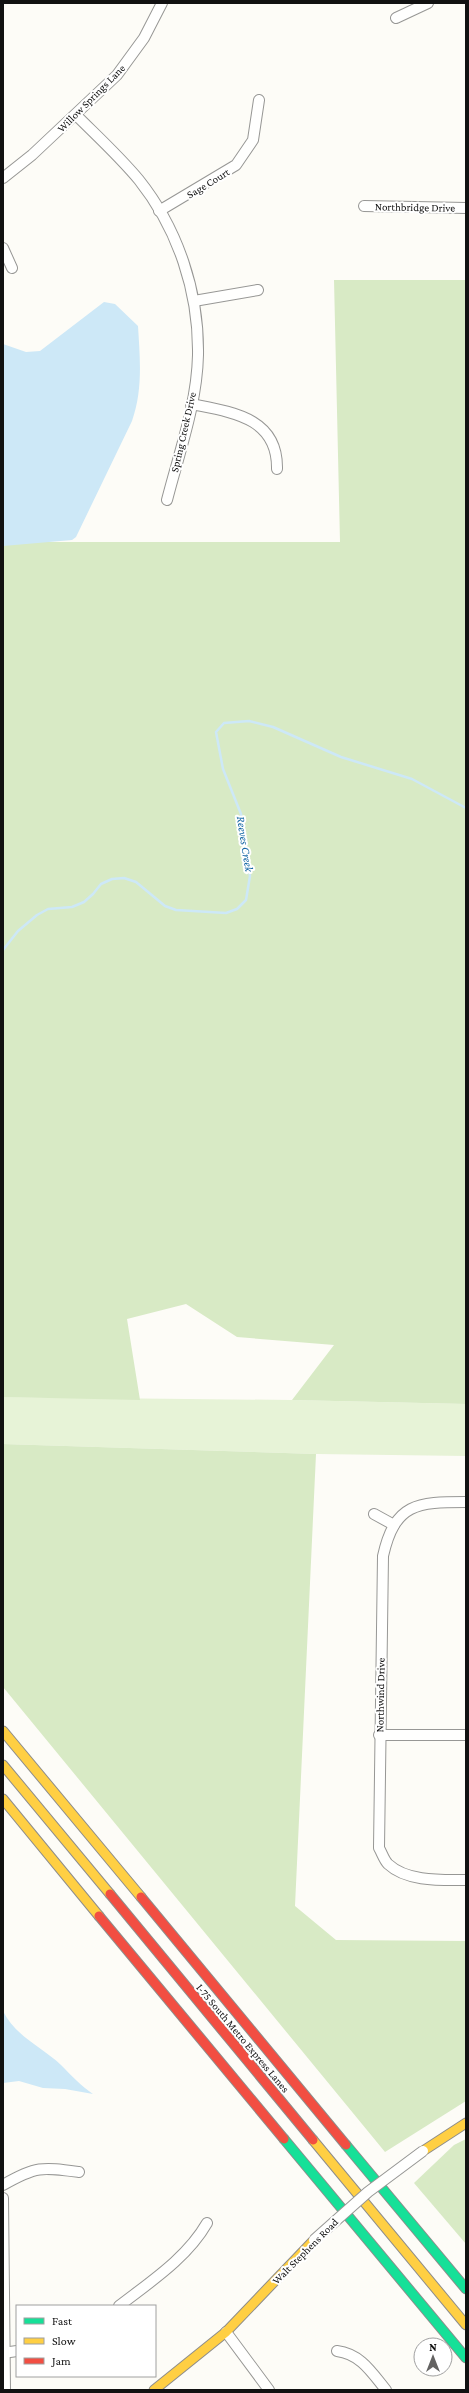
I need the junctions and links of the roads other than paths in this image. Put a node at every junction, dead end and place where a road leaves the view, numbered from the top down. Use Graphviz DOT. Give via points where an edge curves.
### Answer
graph roads {
  1 [pos="162,3"];
  2 [pos="428,3"];
  3 [pos="396,18"];
  4 [pos="259,100"];
  5 [pos="76,115"];
  6 [pos="3,178"];
  7 [pos="364,206"];
  8 [pos="466,208"];
  9 [pos="159,211"];
  10 [pos="3,248"];
  11 [pos="12,268"];
  12 [pos="258,290"];
  13 [pos="194,301"];
  14 [pos="192,404"];
  15 [pos="277,469"];
  16 [pos="167,500"];
  17 [pos="466,1502"];
  18 [pos="374,1514"];
  19 [pos="394,1525"];
  20 [pos="3,1731"];
  21 [pos="379,1735"];
  22 [pos="466,1735"];
  23 [pos="3,1764"];
  24 [pos="3,1799"];
  25 [pos="466,1880"];
  26 [pos="466,2123"];
  27 [pos="423,2151"];
  28 [pos="79,2172"];
  29 [pos="3,2185"];
  30 [pos="3,2198"];
  31 [pos="207,2224"];
  32 [pos="314,2240"];
  33 [pos="466,2289"];
  34 [pos="120,2305"];
  35 [pos="466,2325"];
  36 [pos="226,2332"];
  37 [pos="16,2351"];
  38 [pos="337,2351"];
  39 [pos="3,2353"];
  40 [pos="466,2358"];
  41 [pos="5,2390"];
  42 [pos="154,2390"];
  43 [pos="269,2390"];
  44 [pos="386,2390"];
  1 -- 5 [label="street, Willow Springs Lane" via="133,54 117,75"];
  2 -- 3 [label="street"];
  4 -- 9 [label="street, Sage Court" via="252,140 236,165"];
  5 -- 6 [label="street, Willow Springs Lane"];
  5 -- 9 [label="street, Spring Creek Drive" via="139,180"];
  7 -- 8 [label="street, Northbridge Drive"];
  9 -- 13 [label="street, Spring Creek Drive" via="175,240"];
  10 -- 11 [label="street"];
  12 -- 13 [label="street"];
  13 -- 14 [label="street, Spring Creek Drive" via="198,355"];
  14 -- 15 [label="street" via="239,414 264,430 277,454"];
  14 -- 16 [label="street, Spring Creek Drive"];
  17 -- 19 [label="street, Northwind Drive" via="432,1502 414,1506"];
  18 -- 19 [label="street"];
  19 -- 21 [label="street, Northwind Drive" via="382,1556"];
  20 -- 33 [label="main road"];
  21 -- 22 [label="street"];
  21 -- 25 [label="street, Northwind Drive" via="379,1848 388,1864 404,1873 435,1880"];
  23 -- 35 [label="main road, I-75 South Metro Express Lanes"];
  24 -- 40 [label="main road"];
  26 -- 27 [label="main road, Walt Stephens Road"];
  27 -- 32 [label="street, Walt Stephens Road, bridge" via="368,2192"];
  28 -- 29 [label="street" via="41,2168 27,2171"];
  30 -- 39 [label="street"];
  31 -- 34 [label="street" via="198,2239 157,2277"];
  32 -- 36 [label="main road, Walt Stephens Road"];
  36 -- 42 [label="main road, Walt Stephens Road"];
  36 -- 43 [label="street"];
  37 -- 39 [label="street"];
  38 -- 44 [label="street" via="349,2352 356,2357"];
  39 -- 41 [label="street"];
}
